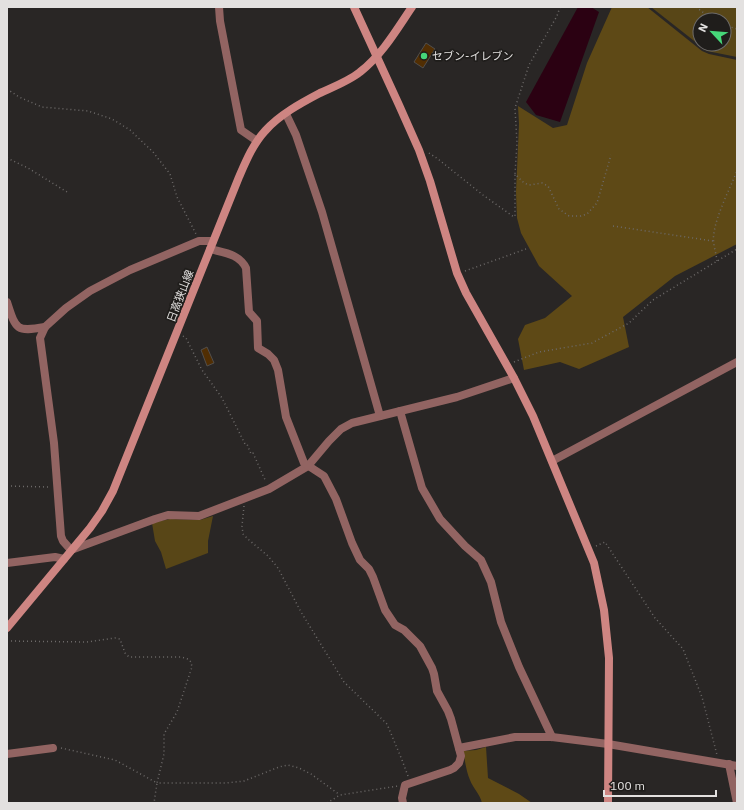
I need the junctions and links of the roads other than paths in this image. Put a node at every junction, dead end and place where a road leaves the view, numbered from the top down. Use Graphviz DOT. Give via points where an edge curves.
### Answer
graph roads {
  1 [pos="219,7"];
  2 [pos="354,7"];
  3 [pos="412,7"];
  4 [pos="377,55"];
  5 [pos="286,114"];
  6 [pos="257,141"];
  7 [pos="213,241"];
  8 [pos="210,250"];
  9 [pos="7,302"];
  10 [pos="45,327"];
  11 [pos="737,362"];
  12 [pos="514,378"];
  13 [pos="400,411"];
  14 [pos="380,416"];
  15 [pos="552,462"];
  16 [pos="308,466"];
  17 [pos="71,550"];
  18 [pos="64,559"];
  19 [pos="7,563"];
  20 [pos="7,628"];
  21 [pos="552,737"];
  22 [pos="608,744"];
  23 [pos="53,748"];
  24 [pos="459,748"];
  25 [pos="7,754"];
  26 [pos="733,765"];
  27 [pos="403,803"];
  28 [pos="608,803"];
  29 [pos="737,803"];
  1 -- 6 [label="street" via="241,130"];
  2 -- 4 [label="street"];
  3 -- 4 [label="street, 日高狭山線"];
  4 -- 5 [label="street, 日高狭山線" via="359,73"];
  4 -- 12 [label="street" via="419,150 458,273 469,299"];
  5 -- 6 [label="street, 日高狭山線" via="274,122"];
  5 -- 14 [label="street" via="296,135 322,212"];
  6 -- 7 [label="street, 日高狭山線"];
  7 -- 8 [label="street, 日高狭山線"];
  7 -- 10 [label="street" via="199,241 130,270 90,291"];
  8 -- 16 [label="street" via="238,258 246,268 249,312 257,322 258,348 274,360 286,417 304,463"];
  8 -- 17 [label="street, 日高狭山線" via="113,491 90,528"];
  9 -- 10 [label="street" via="13,323 21,329"];
  10 -- 17 [label="street" via="40,338 54,443 61,536"];
  11 -- 15 [label="street"];
  12 -- 13 [label="street"];
  12 -- 15 [label="street"];
  13 -- 14 [label="street"];
  13 -- 21 [label="street" via="422,488 440,519 481,560 491,582 501,622 519,667"];
  14 -- 16 [label="street" via="352,423 341,429"];
  15 -- 22 [label="street" via="594,563 600,588 609,658"];
  16 -- 17 [label="street" via="269,489 199,516 168,515"];
  16 -- 24 [label="street" via="324,476 336,499 352,543 360,560 369,569 390,619 420,646 434,674 437,691 448,711"];
  17 -- 18 [label="street, 日高狭山線"];
  18 -- 19 [label="street" via="55,557"];
  18 -- 20 [label="street, 日高狭山線"];
  21 -- 22 [label="street"];
  21 -- 24 [label="street" via="515,737"];
  22 -- 26 [label="street"];
  22 -- 28 [label="street"];
  23 -- 25 [label="street"];
  24 -- 27 [label="street" via="461,756 454,768 407,784 402,798"];
  26 -- 29 [label="street"];
}
